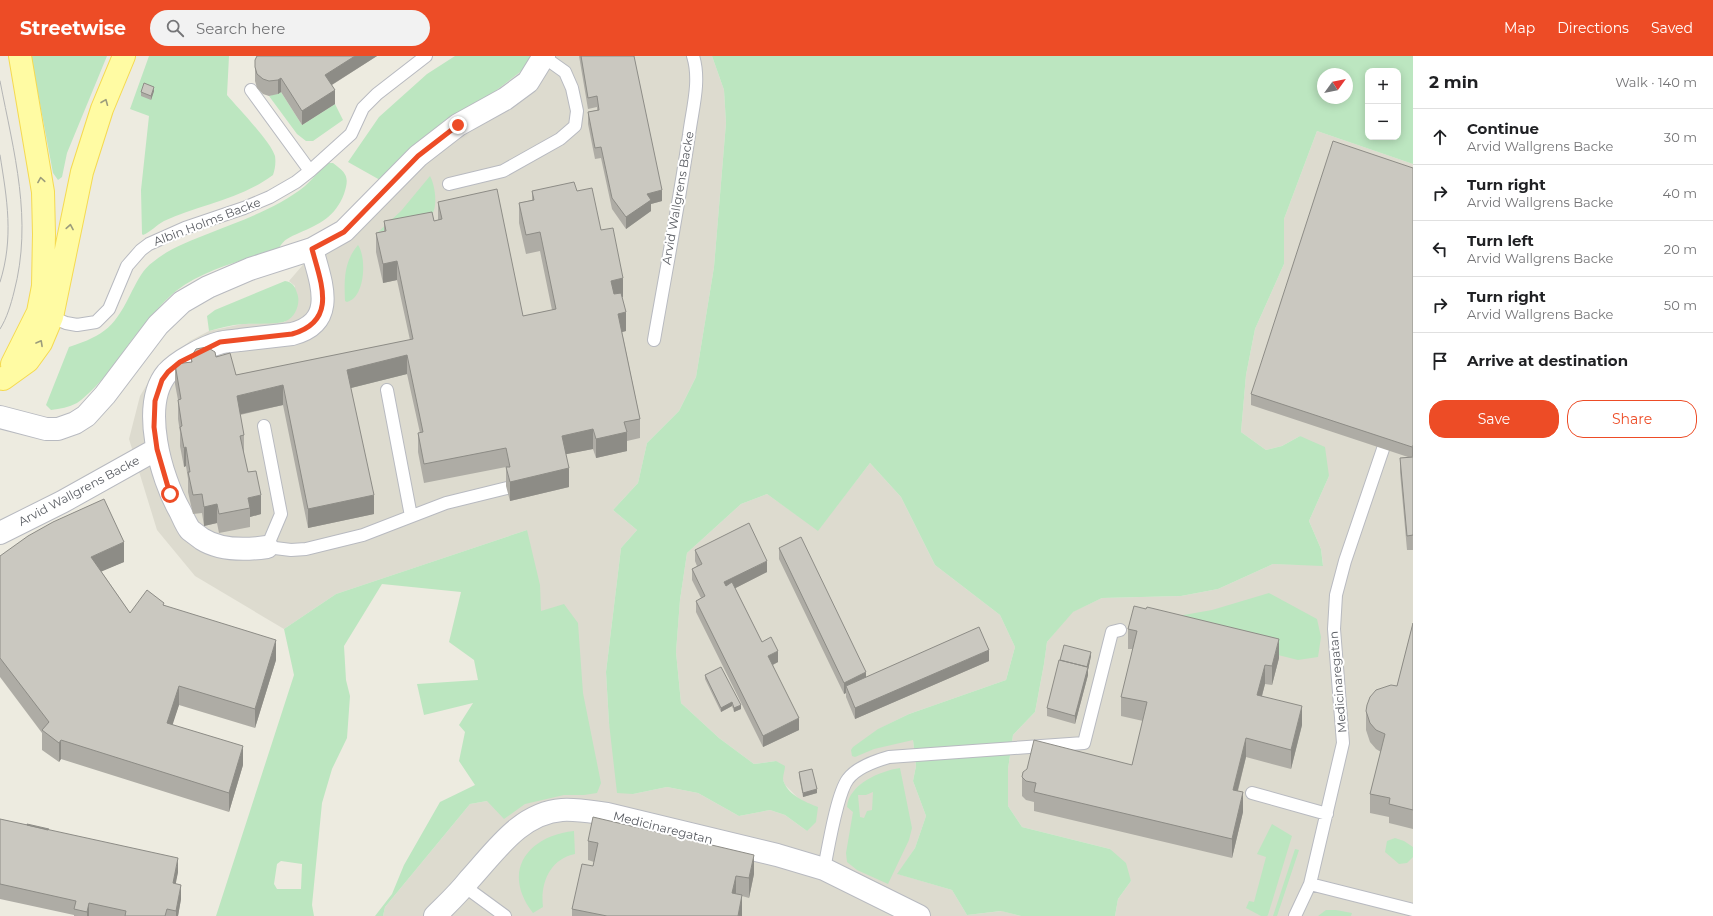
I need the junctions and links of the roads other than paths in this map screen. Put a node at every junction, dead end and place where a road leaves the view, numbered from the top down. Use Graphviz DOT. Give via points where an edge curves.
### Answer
graph roads {
  1 [pos="124,56"];
  2 [pos="426,56"];
  3 [pos="544,56"];
  4 [pos="693,56"];
  5 [pos="20,57"];
  6 [pos="252,90"];
  7 [pos="310,171"];
  8 [pos="449,184"];
  9 [pos="312,249"];
  10 [pos="45,314"];
  11 [pos="654,340"];
  12 [pos="1,381"];
  13 [pos="387,390"];
  14 [pos="0,417"];
  15 [pos="264,426"];
  16 [pos="157,449"];
  17 [pos="1383,449"];
  18 [pos="507,488"];
  19 [pos="411,516"];
  20 [pos="0,533"];
  21 [pos="267,548"];
  22 [pos="1120,630"];
  23 [pos="1252,793"];
  24 [pos="1327,814"];
  25 [pos="824,869"];
  26 [pos="1310,884"];
  27 [pos="464,886"];
  28 [pos="1413,910"];
  29 [pos="436,916"];
  30 [pos="505,916"];
  31 [pos="919,916"];
  32 [pos="1295,916"];
  10 -- 1 [label="main road, one-way" via="82,172 102,109"];
  2 -- 7 [label="lane, Albin Holms Backe" via="377,94 363,108 351,134"];
  3 -- 8 [label="lane" via="565,72 578,111 575,126 560,139 503,171"];
  3 -- 9 [label="street" via="528,82 505,100 458,125 418,156 344,232"];
  4 -- 11 [label="lane, Arvid Wallgrens Backe" via="696,78 685,163"];
  10 -- 5 [label="main road, one-way" via="43,192"];
  6 -- 7 [label="lane"];
  7 -- 10 [label="lane, Albin Holms Backe" via="270,197 149,244 128,266 109,309 96,322 77,325"];
  9 -- 14 [label="street" via="250,269 208,287 182,302 158,325 105,395 86,416 75,422 58,429 46,429"];
  9 -- 16 [label="street" via="323,292 323,306 314,323 303,331 292,334 220,342 180,362 162,380 155,401 154,427"];
  12 -- 10 [label="main road, one-way"];
  13 -- 19 [label="lane"];
  15 -- 21 [label="lane" via="281,514"];
  16 -- 20 [label="street, Arvid Wallgrens Backe"];
  16 -- 21 [label="street" via="170,494 189,529 204,540 224,547"];
  17 -- 24 [label="lane, Medicinaregatan" via="1336,595 1334,629 1343,743"];
  18 -- 19 [label="lane" via="446,503"];
  19 -- 21 [label="lane" via="363,534 306,549"];
  22 -- 25 [label="lane" via="1112,632 1084,743 888,757 872,763 848,779 839,800"];
  23 -- 24 [label="lane"];
  24 -- 26 [label="lane, Medicinaregatan"];
  25 -- 27 [label="street, Medicinaregatan" via="777,855 607,814 561,810 529,820 512,832"];
  25 -- 31 [label="street, Medicinaregatan"];
  26 -- 28 [label="lane"];
  26 -- 32 [label="lane, Medicinaregatan"];
  27 -- 29 [label="street, Medicinaregatan"];
  27 -- 30 [label="lane"];
}
